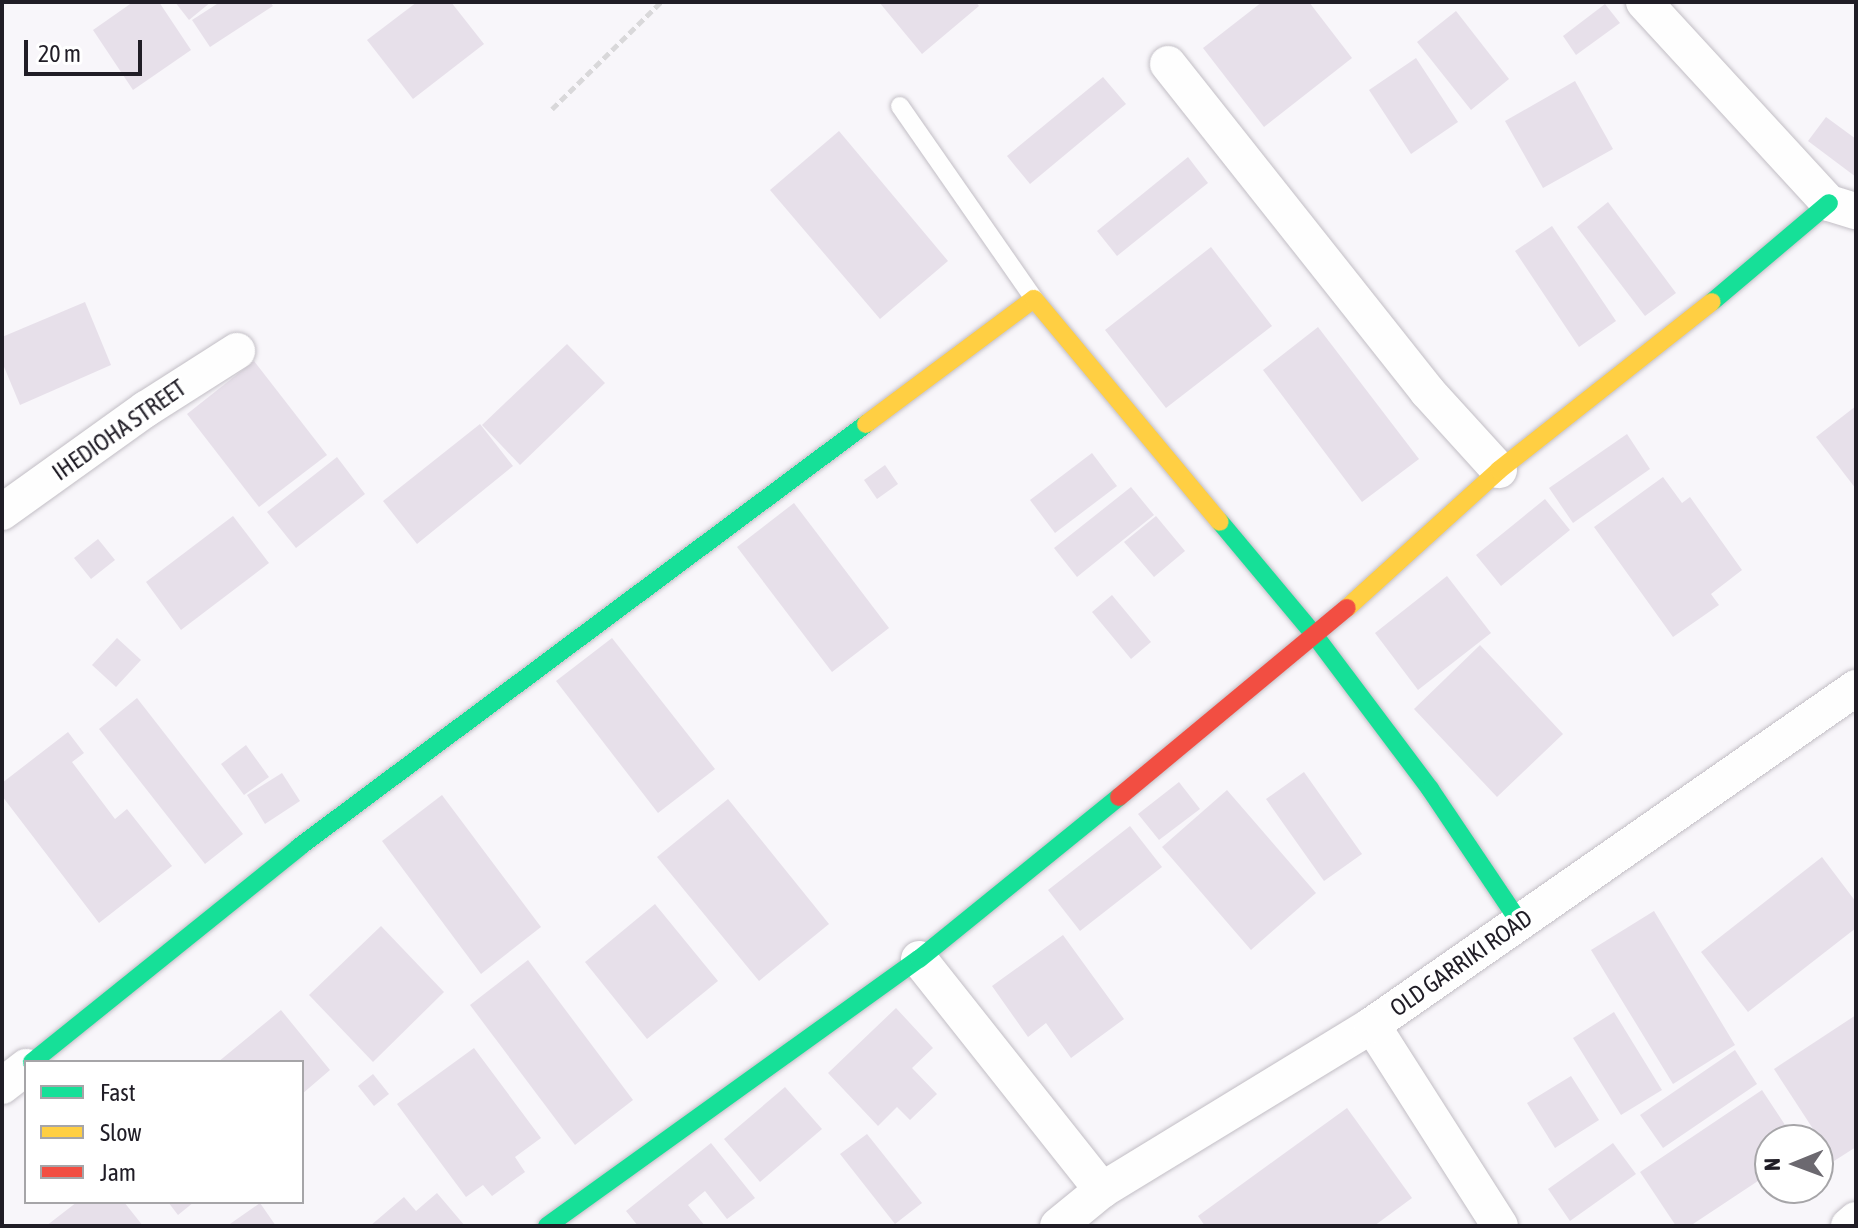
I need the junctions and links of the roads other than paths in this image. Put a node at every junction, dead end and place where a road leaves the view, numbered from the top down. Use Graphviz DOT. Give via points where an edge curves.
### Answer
graph roads {
  1 [pos="1644,2"];
  2 [pos="1168,64"];
  3 [pos="900,106"];
  4 [pos="1843,207"];
  5 [pos="1034,299"];
  6 [pos="237,351"];
  7 [pos="1499,470"];
  8 [pos="2,512"];
  9 [pos="1316,637"];
  10 [pos="1856,688"];
  11 [pos="1520,923"];
  12 [pos="919,959"];
  13 [pos="1372,1025"];
  14 [pos="34,1060"];
  15 [pos="24,1069"];
  16 [pos="2,1086"];
  17 [pos="1102,1190"];
  18 [pos="1856,1220"];
  19 [pos="547,1226"];
  20 [pos="1058,1226"];
  21 [pos="1500,1226"];
  22 [pos="1849,1226"];
  1 -- 4 [label="street"];
  2 -- 7 [label="street" via="1427,391"];
  3 -- 5 [label="lane"];
  4 -- 7 [label="street" via="1780,248"];
  5 -- 9 [label="street"];
  5 -- 14 [label="street" via="299,847"];
  6 -- 8 [label="street, IHEDIOHA STREET"];
  7 -- 9 [label="street"];
  9 -- 11 [label="street" via="1430,789"];
  9 -- 12 [label="street"];
  10 -- 11 [label="street, OLD GARRIKI ROAD"];
  11 -- 13 [label="street, OLD GARRIKI ROAD"];
  12 -- 17 [label="street"];
  12 -- 19 [label="street"];
  13 -- 17 [label="street, OLD GARRIKI ROAD"];
  13 -- 21 [label="street"];
  15 -- 16 [label="street"];
  17 -- 20 [label="street, OLD GARRIKI ROAD"];
  18 -- 22 [label="street"];
}
